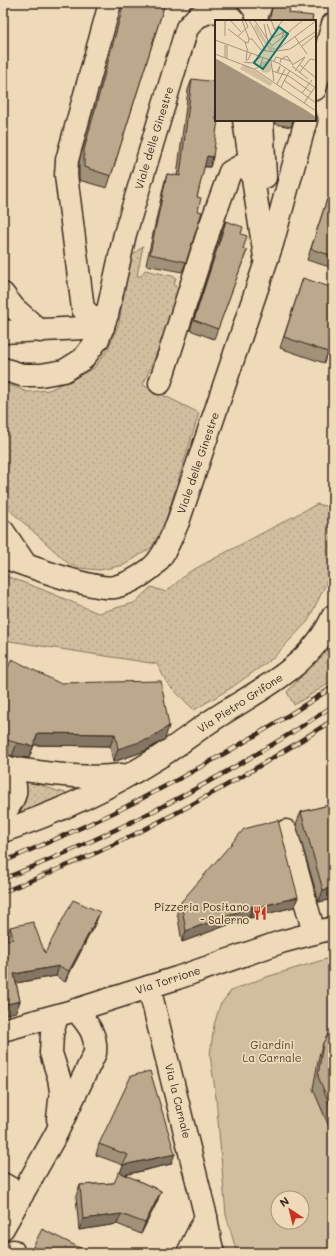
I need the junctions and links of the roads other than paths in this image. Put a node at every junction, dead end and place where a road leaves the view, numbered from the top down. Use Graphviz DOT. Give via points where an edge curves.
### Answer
graph roads {
  1 [pos="109,7"];
  2 [pos="233,20"];
  3 [pos="333,24"];
  4 [pos="316,85"];
  5 [pos="244,121"];
  6 [pos="262,121"];
  7 [pos="306,121"];
  8 [pos="250,161"];
  9 [pos="257,209"];
  10 [pos="266,262"];
  11 [pos="3,294"];
  12 [pos="103,327"];
  13 [pos="40,331"];
  14 [pos="3,332"];
  15 [pos="3,369"];
  16 [pos="160,383"];
  17 [pos="3,531"];
  18 [pos="3,557"];
  19 [pos="26,565"];
  20 [pos="333,616"];
  21 [pos="6,766"];
  22 [pos="131,774"];
  23 [pos="3,814"];
  24 [pos="3,831"];
  25 [pos="286,831"];
  26 [pos="323,930"];
  27 [pos="148,986"];
  28 [pos="66,1013"];
  29 [pos="3,1030"];
  30 [pos="56,1136"];
  31 [pos="3,1184"];
  32 [pos="22,1195"];
  33 [pos="206,1217"];
  34 [pos="3,1228"];
  35 [pos="188,1253"];
  36 [pos="213,1253"];
  1 -- 12 [label="street" via="67,160 66,175 83,309"];
  2 -- 12 [label="street, Viale delle Ginestre" via="228,14 212,11 197,17 187,28 126,234"];
  3 -- 4 [label="street"];
  5 -- 8 [label="street, Viale delle Ginestre"];
  6 -- 9 [label="street" via="266,186"];
  7 -- 10 [label="street, Viale delle Ginestre"];
  8 -- 9 [label="street, Viale delle Ginestre"];
  8 -- 16 [label="street" via="230,172"];
  9 -- 10 [label="street, Viale delle Ginestre"];
  10 -- 19 [label="street, Viale delle Ginestre" via="178,522 160,557 151,568 131,581 114,587 91,585"];
  11 -- 13 [label="street" via="14,308"];
  12 -- 13 [label="street"];
  12 -- 15 [label="street, Viale delle Ginestre" via="84,359 64,371 22,375"];
  13 -- 14 [label="street"];
  17 -- 19 [label="street"];
  18 -- 19 [label="street, Viale delle Ginestre"];
  20 -- 22 [label="street, Via Pietro Grifone" via="310,652 277,679"];
  21 -- 22 [label="street" via="65,776 102,778"];
  21 -- 23 [label="street" via="15,780 16,791 13,801"];
  22 -- 24 [label="street, Via Pietro Grifone" via="94,795"];
  25 -- 26 [label="street"];
  26 -- 27 [label="street, Via Torrione"];
  27 -- 28 [label="street, Via Torrione"];
  27 -- 33 [label="street, Via la Carnale"];
  28 -- 29 [label="street, Via Torrione"];
  28 -- 30 [label="street" via="52,1034 51,1053 61,1091"];
  28 -- 30 [label="street" via="93,1032 96,1043 95,1052"];
  30 -- 32 [label="street"];
  31 -- 32 [label="street"];
  32 -- 34 [label="street"];
  33 -- 35 [label="street"];
  33 -- 36 [label="street, Via la Carnale"];
}
